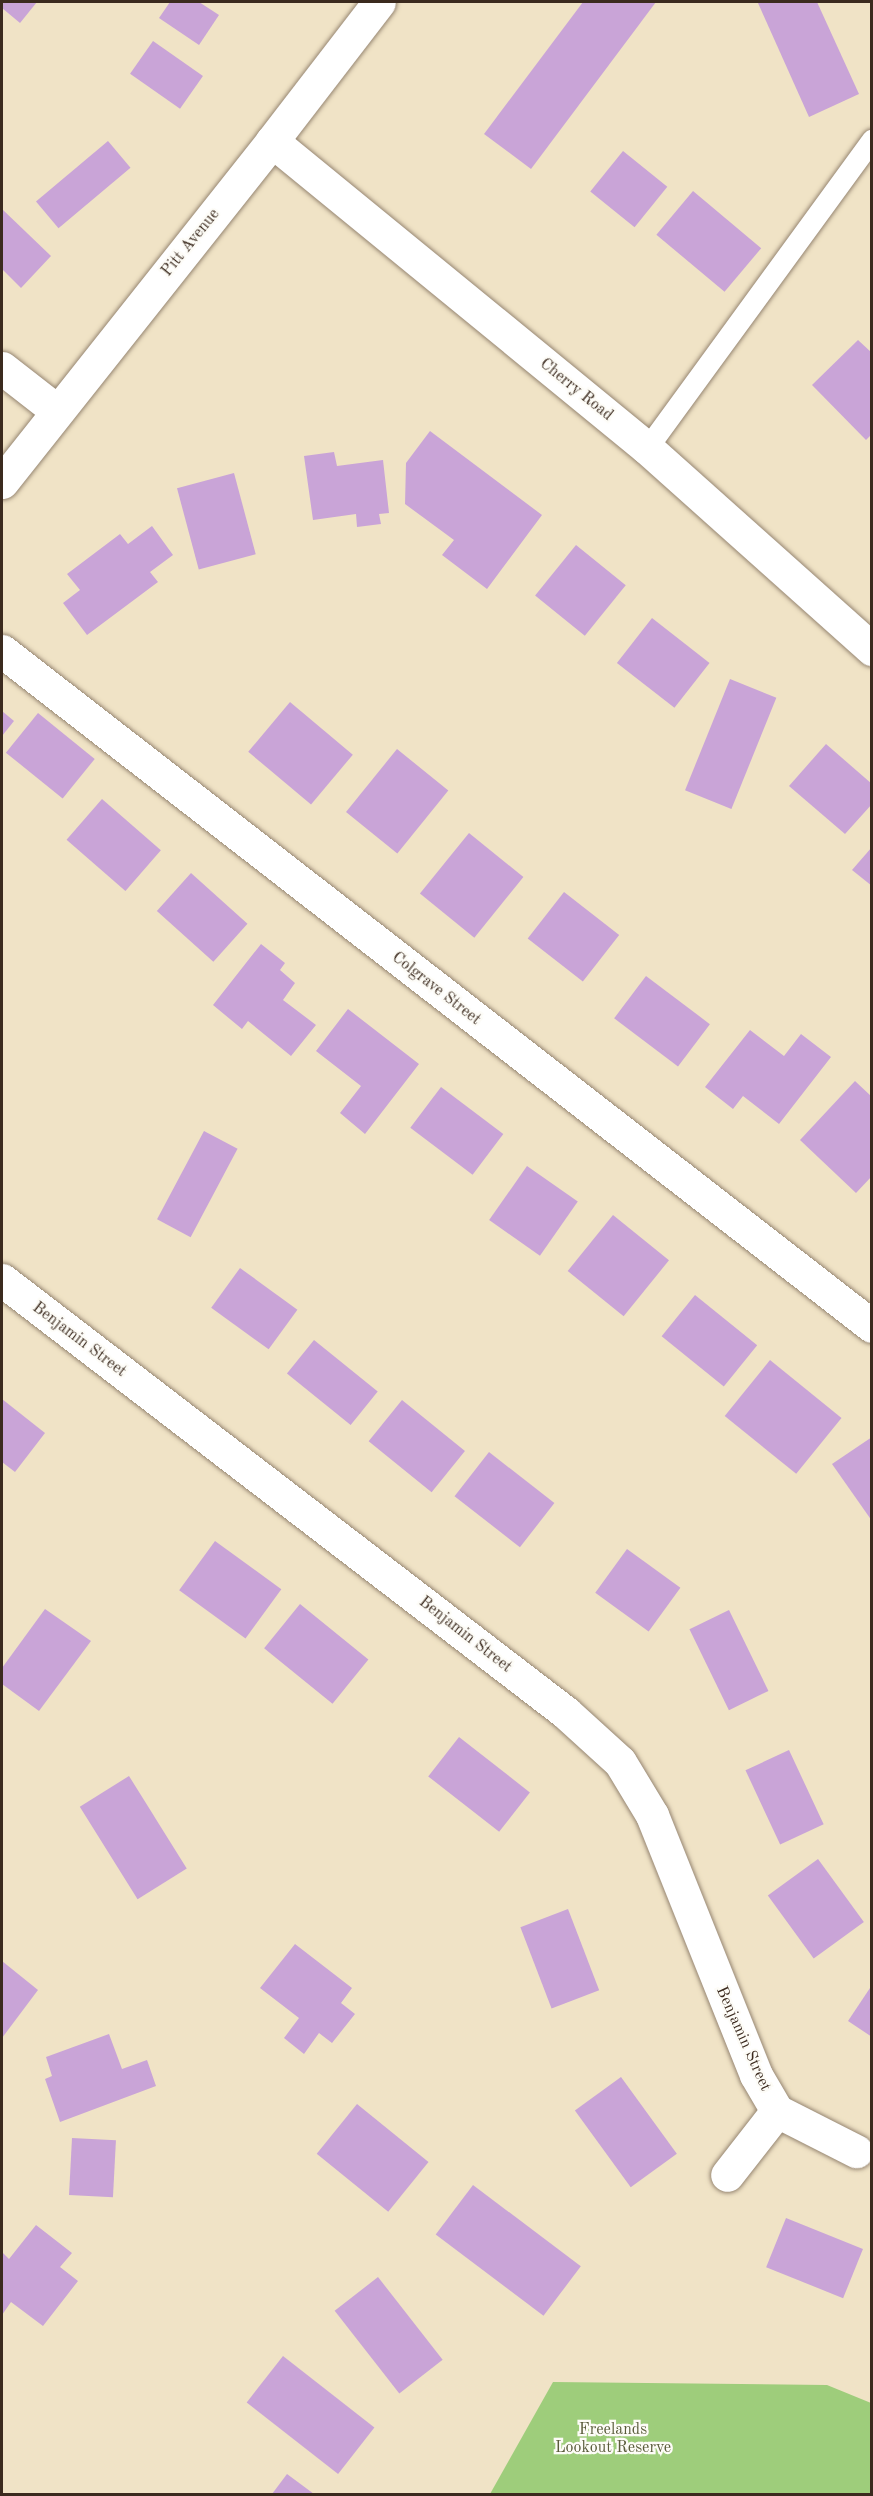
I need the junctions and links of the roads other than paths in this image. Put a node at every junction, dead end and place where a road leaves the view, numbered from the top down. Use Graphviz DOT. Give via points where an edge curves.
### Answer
graph roads {
  1 [pos="378,2"];
  2 [pos="872,139"];
  3 [pos="272,141"];
  4 [pos="2,368"];
  5 [pos="57,411"];
  6 [pos="647,448"];
  7 [pos="2,482"];
  8 [pos="872,649"];
  9 [pos="2,651"];
  10 [pos="2,1280"];
  11 [pos="872,1326"];
  12 [pos="777,2111"];
  13 [pos="856,2151"];
  14 [pos="727,2175"];
  1 -- 3 [label="street, Pitt Avenue"];
  2 -- 6 [label="lane"];
  3 -- 5 [label="street, Pitt Avenue"];
  3 -- 6 [label="street, Cherry Road"];
  4 -- 5 [label="street"];
  5 -- 7 [label="street, Pitt Avenue"];
  6 -- 8 [label="street, Cherry Road"];
  9 -- 11 [label="street, Colgrave Street"];
  10 -- 12 [label="street, Benjamin Street" via="565,1712 620,1762 652,1815 756,2075"];
  12 -- 13 [label="street, Benjamin Street"];
  12 -- 14 [label="street, Benjamin Street"];
}
